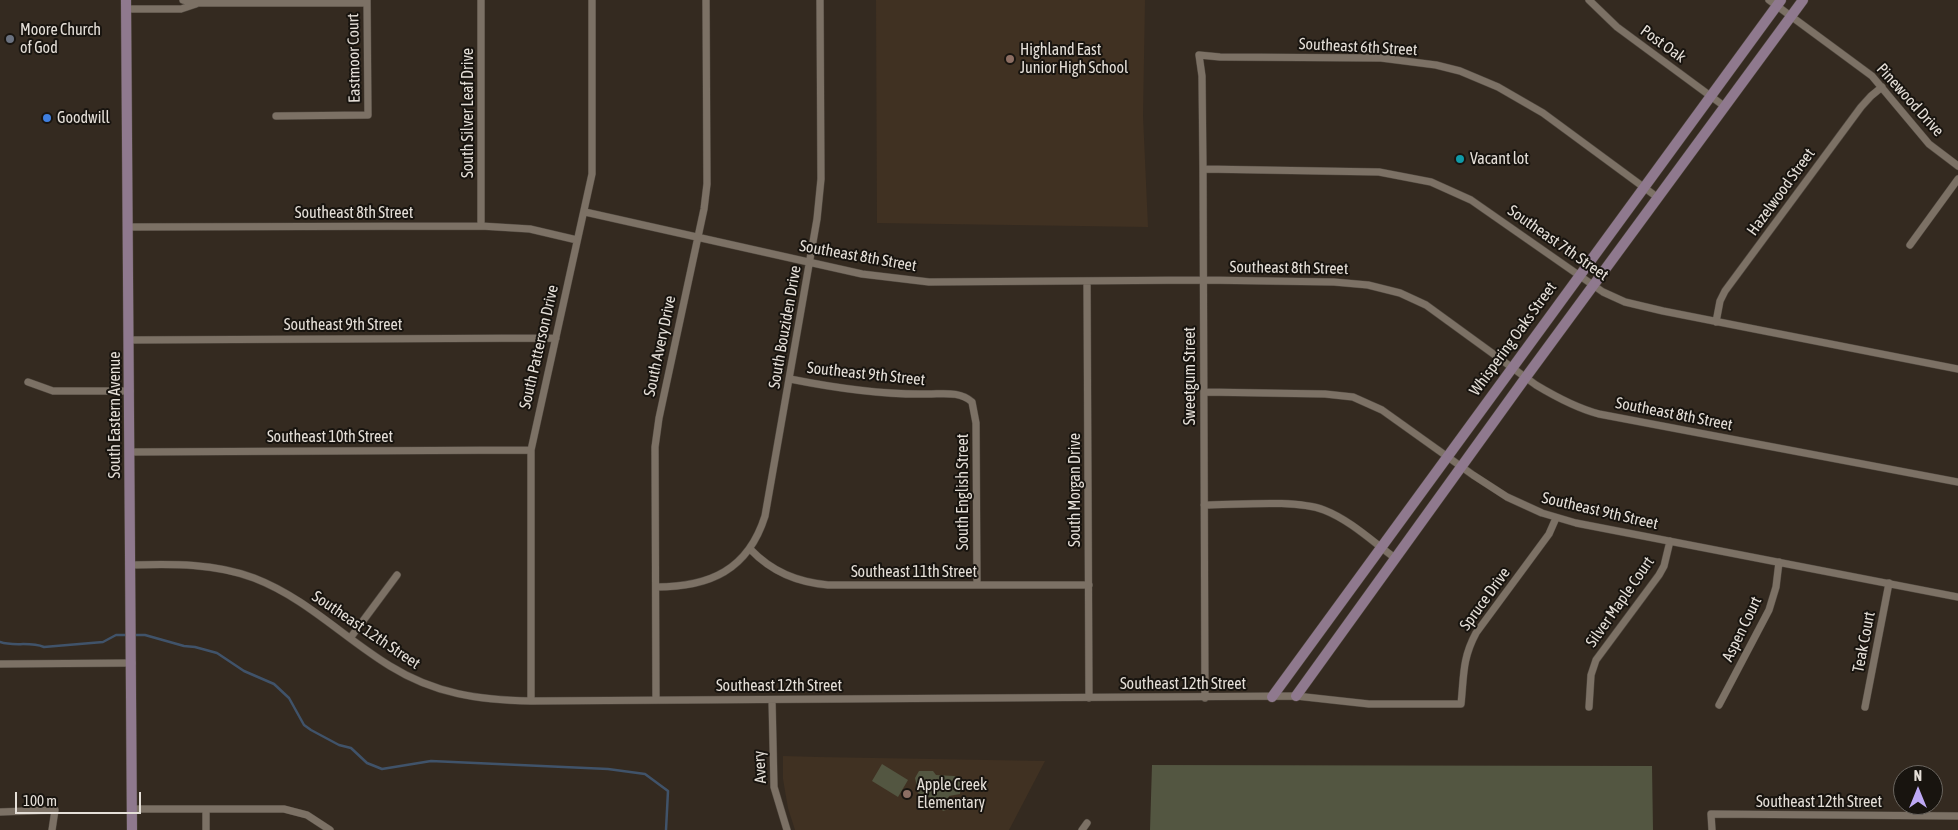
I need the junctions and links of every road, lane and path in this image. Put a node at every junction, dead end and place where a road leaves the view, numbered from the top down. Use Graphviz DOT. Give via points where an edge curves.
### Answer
graph roads {
  1 [pos="183,0"];
  2 [pos="481,0"];
  3 [pos="592,0"];
  4 [pos="706,0"];
  5 [pos="820,0"];
  6 [pos="1589,0"];
  7 [pos="1803,0"];
  8 [pos="367,1"];
  9 [pos="1776,2"];
  10 [pos="196,3"];
  11 [pos="126,5"];
  12 [pos="1791,16"];
  13 [pos="1199,54"];
  14 [pos="1882,87"];
  15 [pos="1710,96"];
  16 [pos="1724,106"];
  17 [pos="276,116"];
  18 [pos="1958,166"];
  19 [pos="1203,169"];
  20 [pos="1958,179"];
  21 [pos="1644,186"];
  22 [pos="1657,197"];
  23 [pos="584,212"];
  24 [pos="482,226"];
  25 [pos="129,227"];
  26 [pos="699,237"];
  27 [pos="577,240"];
  28 [pos="1910,245"];
  29 [pos="810,262"];
  30 [pos="1578,276"];
  31 [pos="1203,280"];
  32 [pos="1087,281"];
  33 [pos="1592,286"];
  34 [pos="1716,322"];
  35 [pos="556,338"];
  36 [pos="129,340"];
  37 [pos="1512,366"];
  38 [pos="1958,369"];
  39 [pos="1526,377"];
  40 [pos="790,379"];
  41 [pos="28,382"];
  42 [pos="130,391"];
  43 [pos="1204,392"];
  44 [pos="969,399"];
  45 [pos="531,450"];
  46 [pos="130,452"];
  47 [pos="1447,456"];
  48 [pos="1461,466"];
  49 [pos="1958,482"];
  50 [pos="1204,504"];
  51 [pos="1556,518"];
  52 [pos="1670,541"];
  53 [pos="1380,547"];
  54 [pos="750,550"];
  55 [pos="1395,558"];
  56 [pos="1779,562"];
  57 [pos="131,564"];
  58 [pos="397,575"];
  59 [pos="1889,583"];
  60 [pos="978,585"];
  61 [pos="1089,585"];
  62 [pos="656,587"];
  63 [pos="1958,597"];
  64 [pos="351,638"];
  65 [pos="132,663"];
  66 [pos="0,664"];
  67 [pos="1296,696"];
  68 [pos="1272,697"];
  69 [pos="1089,698"];
  70 [pos="1205,698"];
  71 [pos="656,700"];
  72 [pos="772,700"];
  73 [pos="531,701"];
  74 [pos="1460,704"];
  75 [pos="1719,705"];
  76 [pos="1589,707"];
  77 [pos="1865,707"];
  78 [pos="132,809"];
  79 [pos="206,809"];
  80 [pos="0,812"];
  81 [pos="1958,816"];
  82 [pos="1087,822"];
  83 [pos="52,830"];
  84 [pos="132,830"];
  85 [pos="206,830"];
  86 [pos="330,830"];
  87 [pos="787,830"];
  88 [pos="1082,830"];
  89 [pos="1712,830"];
  1 -- 10 [label="street"];
  2 -- 24 [label="street, South Silver Leaf Drive"];
  3 -- 23 [label="street, South Patterson Drive" via="592,174"];
  4 -- 26 [label="street, South Avery Drive" via="707,184"];
  5 -- 29 [label="street, South Bouziden Drive" via="821,180"];
  6 -- 15 [label="street, Post Oak" via="1617,27"];
  7 -- 12 [label="street, Whispering Oaks Street"];
  8 -- 10 [label="street"];
  8 -- 17 [label="street, Eastmoor Court" via="368,115"];
  9 -- 12 [label="street, Pinewood Drive"];
  9 -- 15 [label="street, Whispering Oaks Street"];
  10 -- 11 [label="street" via="180,9"];
  11 -- 25 [label="street, South Eastern Avenue"];
  12 -- 14 [label="street, Pinewood Drive"];
  12 -- 16 [label="street, Whispering Oaks Street"];
  13 -- 19 [label="street, Sweetgum Street"];
  13 -- 21 [label="street, Southeast 6th Street" via="1220,57 1381,58 1460,71 1526,102"];
  14 -- 18 [label="street, Pinewood Drive" via="1929,144"];
  14 -- 34 [label="street, Hazelwood Street" via="1860,107 1725,291"];
  15 -- 16 [label="street, Post Oak"];
  15 -- 21 [label="street, Whispering Oaks Street"];
  16 -- 22 [label="street, Whispering Oaks Street"];
  19 -- 30 [label="street, Southeast 7th Street" via="1379,172 1431,182 1471,200"];
  19 -- 31 [label="street, Sweetgum Street"];
  20 -- 28 [label="street"];
  21 -- 22 [label="street, Southeast 6th Street"];
  21 -- 30 [label="street, Whispering Oaks Street"];
  22 -- 33 [label="street, Whispering Oaks Street"];
  23 -- 26 [label="street, Southeast 8th Street"];
  23 -- 27 [label="street, South Patterson Drive"];
  24 -- 25 [label="street, Southeast 8th Street"];
  24 -- 27 [label="street, Southeast 8th Street" via="530,229"];
  25 -- 36 [label="street, South Eastern Avenue"];
  26 -- 29 [label="street, Southeast 8th Street"];
  26 -- 62 [label="street, South Avery Drive" via="657,428 654,478"];
  27 -- 35 [label="street, South Patterson Drive"];
  29 -- 32 [label="street, Southeast 8th Street" via="884,278 929,282"];
  29 -- 40 [label="street, South Bouziden Drive"];
  30 -- 33 [label="street, Southeast 7th Street"];
  30 -- 37 [label="street, Whispering Oaks Street"];
  31 -- 32 [label="street, Southeast 8th Street"];
  31 -- 37 [label="street, Southeast 8th Street" via="1352,283 1387,289 1426,304"];
  31 -- 43 [label="street, Sweetgum Street"];
  32 -- 61 [label="street, South Morgan Drive"];
  33 -- 34 [label="street, Southeast 7th Street" via="1639,306"];
  33 -- 39 [label="street, Whispering Oaks Street"];
  34 -- 38 [label="street, Southeast 7th Street"];
  35 -- 36 [label="street, Southeast 9th Street"];
  35 -- 45 [label="street, South Patterson Drive"];
  36 -- 42 [label="street, South Eastern Avenue"];
  37 -- 39 [label="street, Southeast 8th Street"];
  37 -- 47 [label="street, Whispering Oaks Street"];
  39 -- 48 [label="street, Whispering Oaks Street"];
  39 -- 49 [label="street, Southeast 8th Street" via="1555,397 1599,414"];
  40 -- 44 [label="street, Southeast 9th Street" via="874,392 955,394"];
  40 -- 54 [label="street, South Bouziden Drive" via="766,516"];
  41 -- 42 [label="street" via="53,391"];
  42 -- 46 [label="street, South Eastern Avenue"];
  43 -- 47 [label="street, Southeast 9th Street" via="1353,397 1382,410"];
  43 -- 50 [label="street, Sweetgum Street"];
  44 -- 60 [label="street, South English Street" via="974,407 976,423"];
  45 -- 46 [label="street, Southeast 10th Street"];
  45 -- 73 [label="street, South Patterson Drive"];
  46 -- 57 [label="street, South Eastern Avenue"];
  47 -- 48 [label="street, Southeast 9th Street"];
  47 -- 53 [label="street, Whispering Oaks Street"];
  48 -- 51 [label="street, Southeast 9th Street" via="1507,498"];
  48 -- 55 [label="street, Whispering Oaks Street"];
  50 -- 53 [label="street" via="1313,507 1334,514"];
  50 -- 70 [label="street, Sweetgum Street"];
  51 -- 52 [label="street, Southeast 9th Street"];
  51 -- 74 [label="street, Spruce Drive" via="1548,534 1476,633 1464,661"];
  52 -- 56 [label="street, Southeast 9th Street"];
  52 -- 76 [label="street, Silver Maple Court" via="1664,566 1596,660 1591,674"];
  53 -- 55 [label="street"];
  53 -- 68 [label="street, Whispering Oaks Street"];
  54 -- 60 [label="street, Southeast 11th Street" via="779,572 811,584"];
  54 -- 62 [label="street, South Bouziden Drive" via="711,579 676,587"];
  55 -- 67 [label="street, Whispering Oaks Street"];
  56 -- 59 [label="street, Southeast 9th Street"];
  56 -- 75 [label="street, Aspen Court" via="1769,610"];
  57 -- 64 [label="street, Southeast 12th Street" via="200,565 254,578 292,596"];
  57 -- 65 [label="street, South Eastern Avenue"];
  58 -- 64 [label="street"];
  59 -- 63 [label="street, Southeast 9th Street"];
  59 -- 77 [label="street, Teak Court"];
  60 -- 61 [label="street, Southeast 11th Street"];
  61 -- 69 [label="street, South Morgan Drive"];
  62 -- 71 [label="street, South Avery Drive"];
  64 -- 73 [label="street, Southeast 12th Street" via="390,666 433,687 465,696"];
  65 -- 66 [label="street"];
  65 -- 78 [label="street, South Eastern Avenue"];
  67 -- 68 [label="street, Southeast 12th Street"];
  67 -- 74 [label="street, Southeast 12th Street" via="1370,704"];
  68 -- 70 [label="street, Southeast 12th Street"];
  69 -- 70 [label="street, Southeast 12th Street"];
  69 -- 72 [label="street, Southeast 12th Street"];
  71 -- 72 [label="street, Southeast 12th Street"];
  71 -- 73 [label="street, Southeast 12th Street"];
  72 -- 87 [label="street, Avery" via="774,786"];
  78 -- 79 [label="street"];
  78 -- 84 [label="street, South Eastern Avenue"];
  79 -- 85 [label="street"];
  79 -- 86 [label="street" via="284,809 307,815"];
  80 -- 83 [label="street" via="55,810"];
  81 -- 89 [label="street, Southeast 12th Street" via="1711,814"];
  82 -- 88 [label="street"];
}
